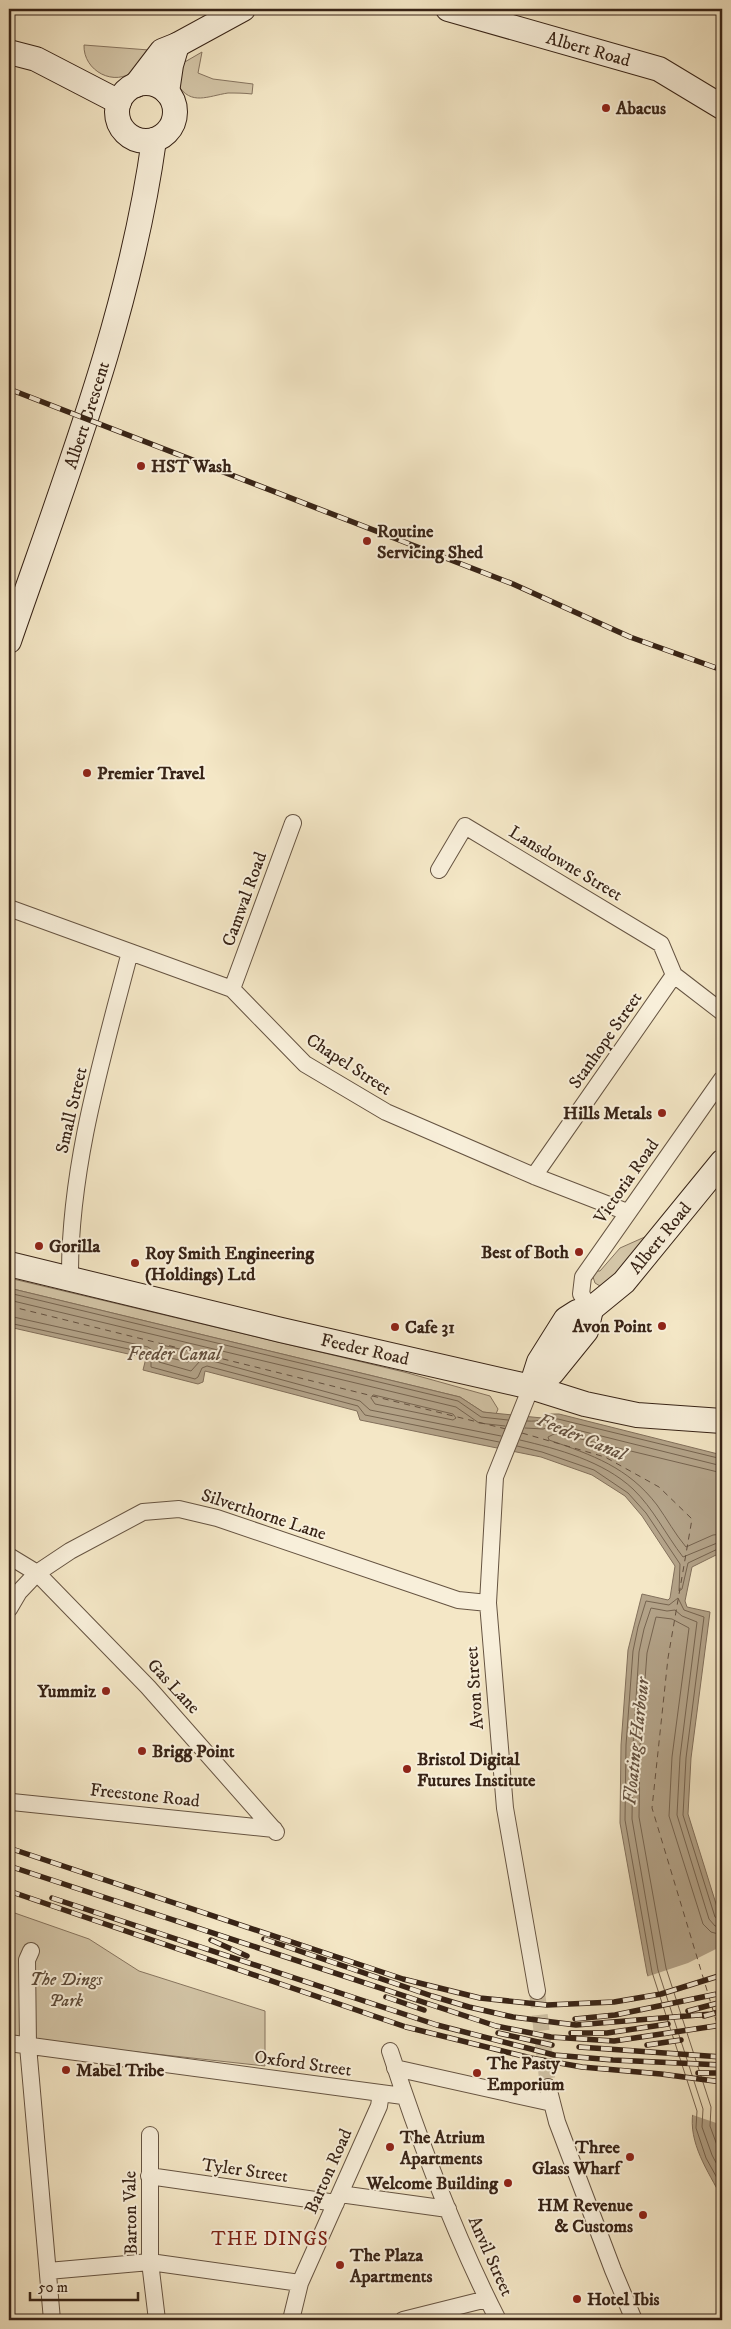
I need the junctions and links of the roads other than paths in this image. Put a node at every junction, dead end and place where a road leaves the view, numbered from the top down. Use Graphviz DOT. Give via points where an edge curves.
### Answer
graph roads {
  1 [pos="243,9"];
  2 [pos="448,9"];
  3 [pos="177,45"];
  4 [pos="9,52"];
  5 [pos="136,85"];
  6 [pos="167,92"];
  7 [pos="118,102"];
  8 [pos="722,107"];
  9 [pos="128,136"];
  10 [pos="154,140"];
  11 [pos="146,185"];
  12 [pos="9,641"];
  13 [pos="292,823"];
  14 [pos="439,870"];
  15 [pos="9,908"];
  16 [pos="130,952"];
  17 [pos="674,975"];
  18 [pos="232,989"];
  19 [pos="722,1012"];
  20 [pos="722,1079"];
  21 [pos="722,1162"];
  22 [pos="534,1176"];
  23 [pos="627,1212"];
  24 [pos="9,1264"];
  25 [pos="70,1279"];
  26 [pos="591,1309"];
  27 [pos="527,1396"];
  28 [pos="722,1421"];
  29 [pos="9,1556"];
  30 [pos="37,1573"];
  31 [pos="488,1603"];
  32 [pos="9,1609"];
  33 [pos="12,1802"];
  34 [pos="275,1830"];
  35 [pos="31,1950"];
  36 [pos="536,1991"];
  37 [pos="9,2043"];
  38 [pos="28,2046"];
  39 [pos="390,2052"];
  40 [pos="395,2068"];
  41 [pos="548,2087"];
  42 [pos="381,2093"];
  43 [pos="404,2096"];
  44 [pos="552,2103"];
  45 [pos="150,2135"];
  46 [pos="149,2176"];
  47 [pos="338,2199"];
  48 [pos="448,2208"];
  49 [pos="150,2262"];
  50 [pos="48,2271"];
  51 [pos="300,2283"];
  52 [pos="487,2299"];
  53 [pos="52,2320"];
  54 [pos="157,2320"];
  55 [pos="291,2320"];
  56 [pos="403,2320"];
  57 [pos="498,2320"];
  58 [pos="634,2320"];
  1 -- 3 [label="street"];
  2 -- 8 [label="street, Albert Road" via="659,69"];
  3 -- 5 [label="street" via="162,50"];
  3 -- 6 [label="street"];
  4 -- 7 [label="street" via="36,59"];
  5 -- 6 [label="street" via="154,85"];
  5 -- 7 [label="street" via="128,89"];
  6 -- 10 [label="street" via="174,116 168,131"];
  7 -- 9 [label="street" via="118,120"];
  9 -- 10 [label="street" via="136,140"];
  9 -- 11 [label="street"];
  10 -- 11 [label="street, Albert Crescent"];
  11 -- 12 [label="street, Albert Crescent" via="124,295 94,397"];
  13 -- 18 [label="street, Camwal Road"];
  14 -- 17 [label="street, Lansdowne Street" via="465,826 661,944"];
  15 -- 16 [label="street, Chapel Street"];
  16 -- 18 [label="street, Chapel Street"];
  16 -- 25 [label="street, Small Street" via="80,1162 74,1200"];
  17 -- 19 [label="street"];
  17 -- 22 [label="street, Stanhope Street"];
  18 -- 22 [label="street, Chapel Street" via="305,1064 386,1112"];
  20 -- 23 [label="street, Victoria Road"];
  21 -- 26 [label="street, Albert Road" via="624,1282"];
  22 -- 23 [label="street, Chapel Street"];
  23 -- 26 [label="street, Victoria Road" via="583,1277 581,1294"];
  24 -- 25 [label="street, Feeder Road"];
  25 -- 27 [label="street, Feeder Road"];
  26 -- 27 [label="street, Albert Road" via="566,1319 539,1362"];
  27 -- 28 [label="street, Feeder Road" via="637,1415"];
  27 -- 31 [label="street, Avon Street" via="495,1477"];
  29 -- 30 [label="street"];
  30 -- 31 [label="street, Silverthorne Lane" via="70,1551 144,1512 178,1509 217,1518 458,1600"];
  30 -- 32 [label="street, Silverthorne Lane" via="19,1592"];
  30 -- 34 [label="street, Gas Lane" via="148,1686"];
  31 -- 36 [label="street, Avon Street" via="505,1808"];
  33 -- 34 [label="street, Freestone Road"];
  35 -- 38 [label="street" via="27,1960"];
  37 -- 38 [label="street, Oxford Street"];
  38 -- 42 [label="street, Oxford Street"];
  38 -- 50 [label="street"];
  39 -- 40 [label="street"];
  40 -- 43 [label="street"];
  40 -- 44 [label="street"];
  41 -- 44 [label="street"];
  42 -- 43 [label="street, Oxford Street"];
  42 -- 47 [label="street, Barton Road"];
  43 -- 48 [label="street, Anvil Street"];
  44 -- 58 [label="street" via="612,2270"];
  45 -- 46 [label="street, Barton Vale"];
  46 -- 47 [label="street, Tyler Street"];
  46 -- 49 [label="street, Barton Vale"];
  47 -- 48 [label="street, Anvil Street"];
  47 -- 51 [label="street, Barton Road"];
  48 -- 52 [label="street, Anvil Street"];
  49 -- 50 [label="street"];
  49 -- 51 [label="street"];
  49 -- 54 [label="street, Barton Vale"];
  50 -- 53 [label="street"];
  51 -- 55 [label="street, Barton Road"];
  52 -- 56 [label="street"];
  52 -- 57 [label="street, Anvil Street"];
}
